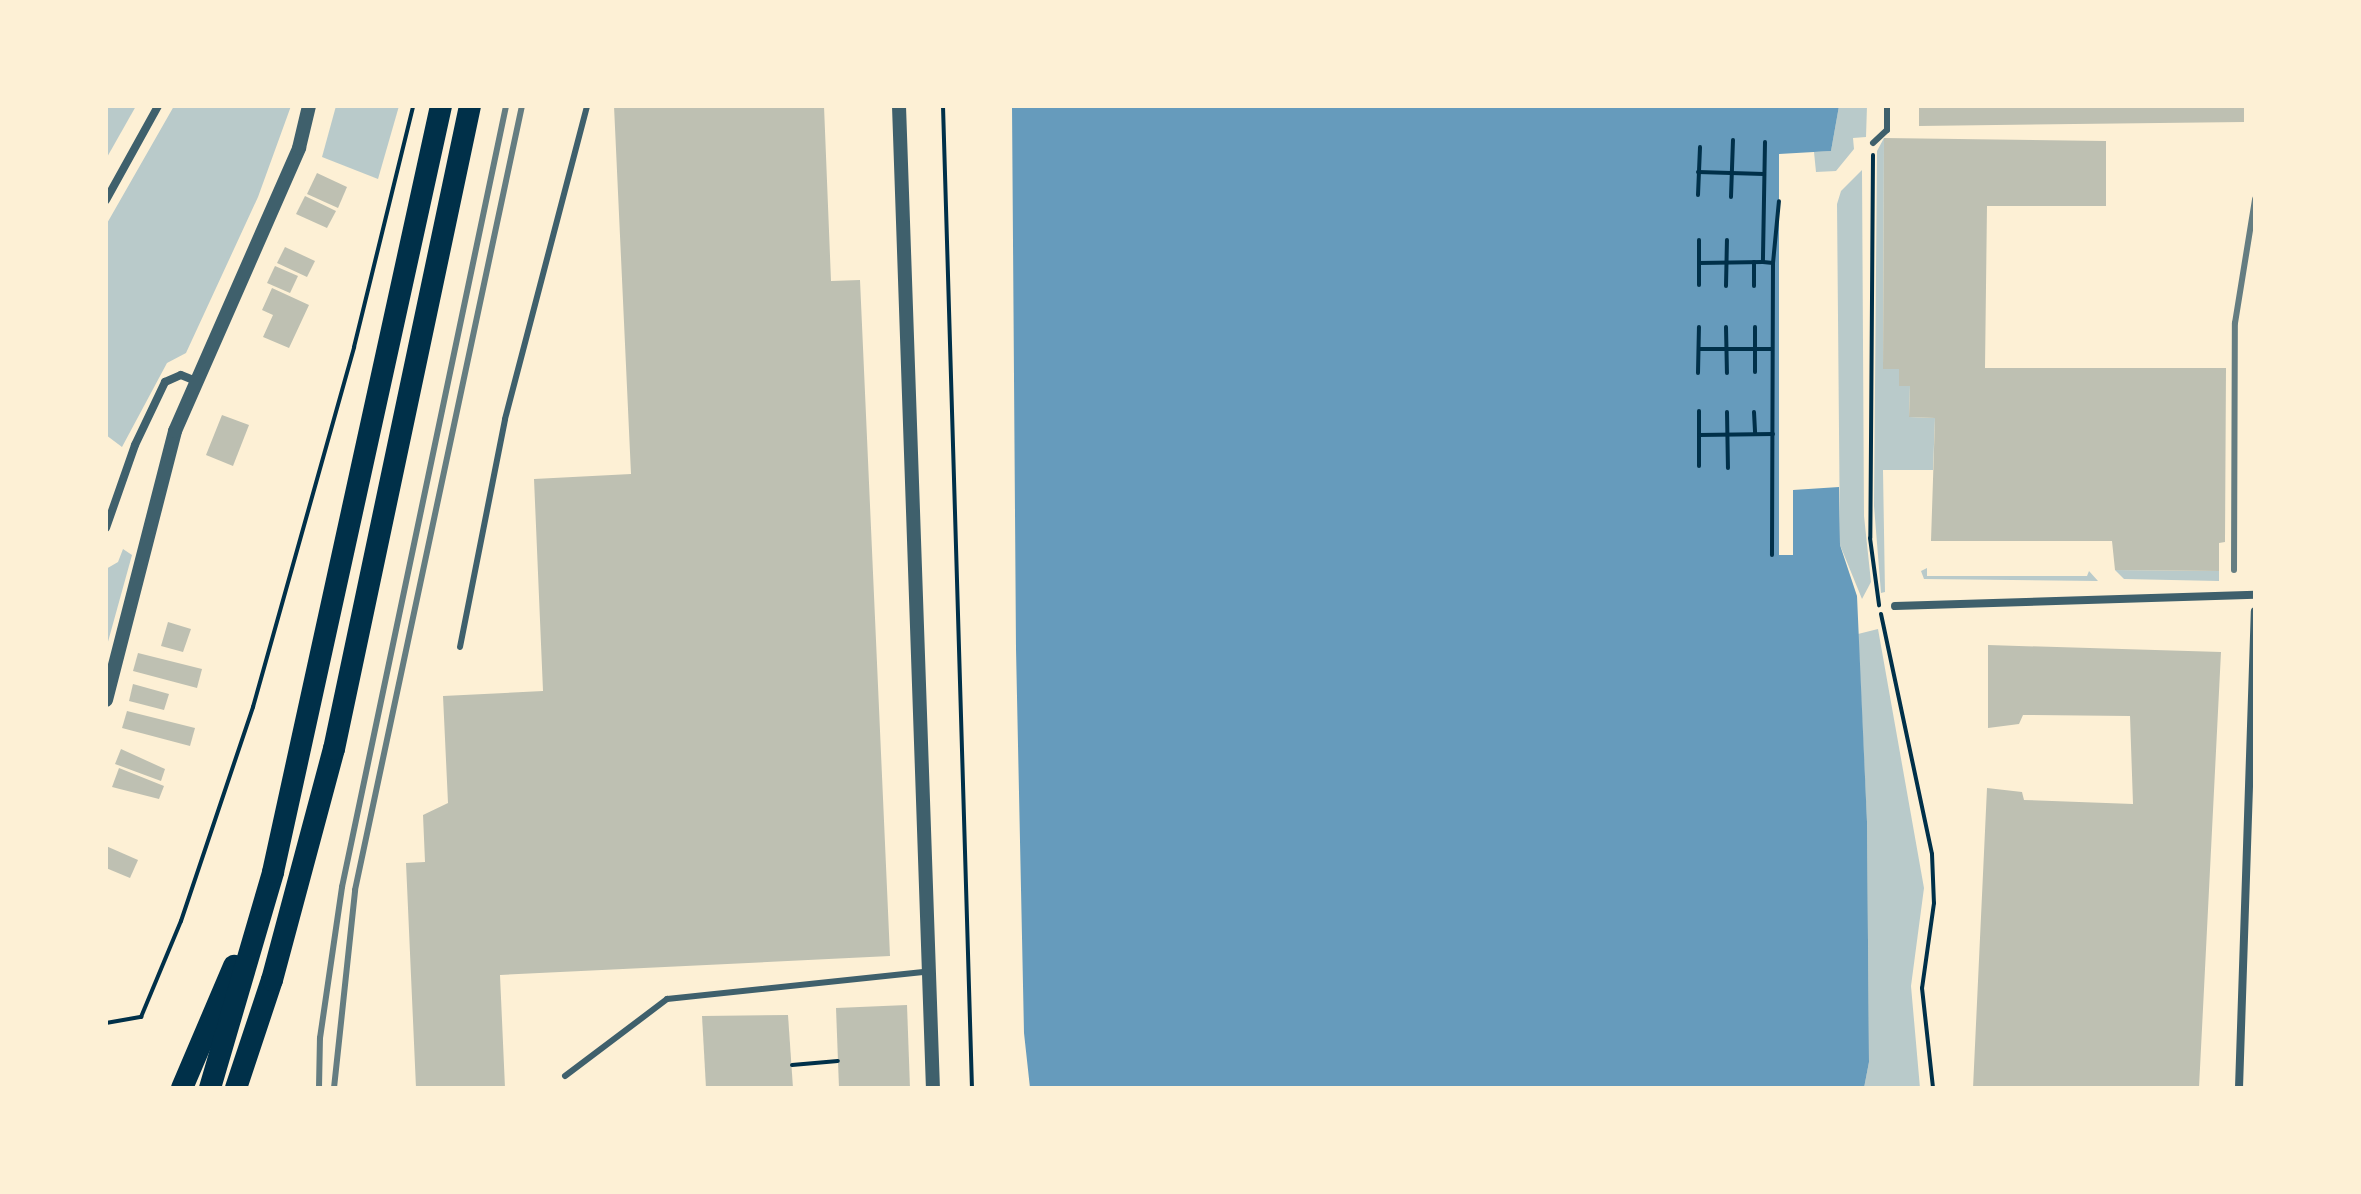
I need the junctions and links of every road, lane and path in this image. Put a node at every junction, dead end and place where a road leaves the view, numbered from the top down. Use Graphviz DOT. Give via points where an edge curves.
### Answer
graph roads {
  1 [pos="158,106"];
  2 [pos="309,106"];
  3 [pos="413,106"];
  4 [pos="441,106"];
  5 [pos="470,106"];
  6 [pos="587,106"];
  7 [pos="899,106"];
  8 [pos="943,106"];
  9 [pos="1887,106"];
  10 [pos="1733,140"];
  11 [pos="1765,142"];
  12 [pos="1873,143"];
  13 [pos="1700,147"];
  14 [pos="1698,172"];
  15 [pos="1731,173"];
  16 [pos="1764,174"];
  17 [pos="1698,195"];
  18 [pos="1731,197"];
  19 [pos="106,200"];
  20 [pos="1779,201"];
  21 [pos="1699,240"];
  22 [pos="1727,240"];
  23 [pos="1754,262"];
  24 [pos="1763,262"];
  25 [pos="1699,263"];
  26 [pos="1726,263"];
  27 [pos="1773,263"];
  28 [pos="1699,285"];
  29 [pos="1726,286"];
  30 [pos="1754,286"];
  31 [pos="1699,327"];
  32 [pos="1726,327"];
  33 [pos="1755,327"];
  34 [pos="1699,349"];
  35 [pos="1726,349"];
  36 [pos="1755,349"];
  37 [pos="1772,349"];
  38 [pos="1755,372"];
  39 [pos="1698,373"];
  40 [pos="1727,373"];
  41 [pos="198,382"];
  42 [pos="1699,411"];
  43 [pos="1727,412"];
  44 [pos="1754,412"];
  45 [pos="1727,434"];
  46 [pos="1755,434"];
  47 [pos="1773,434"];
  48 [pos="1699,435"];
  49 [pos="1699,466"];
  50 [pos="1728,468"];
  51 [pos="106,528"];
  52 [pos="1772,555"];
  53 [pos="2255,595"];
  54 [pos="1895,606"];
  55 [pos="2255,611"];
  56 [pos="460,647"];
  57 [pos="106,700"];
  58 [pos="273,872"];
  59 [pos="2244,912"];
  60 [pos="2255,912"];
  61 [pos="928,972"];
  62 [pos="106,1023"];
  63 [pos="838,1061"];
  64 [pos="792,1065"];
  65 [pos="565,1076"];
  66 [pos="182,1088"];
  67 [pos="210,1088"];
  68 [pos="236,1088"];
  69 [pos="933,1088"];
  70 [pos="972,1088"];
  71 [pos="2239,1088"];
  1 -- 19 [label="street"];
  2 -- 41 [label="street" via="299,148"];
  3 -- 62 [label="path" via="354,347 270,647 181,921 141,1017"];
  4 -- 58 [label="highway"];
  5 -- 68 [label="highway" via="334,749 272,980"];
  6 -- 56 [label="lane" via="505,419"];
  7 -- 61 [label="street"];
  8 -- 70 [label="path"];
  9 -- 12 [label="lane" via="1887,130"];
  10 -- 15 [label="path"];
  11 -- 16 [label="path"];
  13 -- 14 [label="path"];
  14 -- 15 [label="path"];
  14 -- 17 [label="path"];
  15 -- 16 [label="path"];
  15 -- 18 [label="path"];
  16 -- 24 [label="path"];
  20 -- 27 [label="path"];
  21 -- 25 [label="path"];
  22 -- 26 [label="path"];
  23 -- 24 [label="path"];
  23 -- 26 [label="path"];
  23 -- 30 [label="path"];
  24 -- 27 [label="path"];
  25 -- 26 [label="path"];
  25 -- 28 [label="path"];
  26 -- 29 [label="path"];
  27 -- 37 [label="path"];
  31 -- 34 [label="path"];
  32 -- 35 [label="path"];
  33 -- 36 [label="path"];
  34 -- 35 [label="path"];
  34 -- 39 [label="path"];
  35 -- 36 [label="path"];
  35 -- 40 [label="path"];
  36 -- 37 [label="path"];
  36 -- 38 [label="path"];
  37 -- 47 [label="path"];
  41 -- 51 [label="street" via="181,375 165,382 135,445"];
  41 -- 57 [label="street" via="175,431"];
  42 -- 48 [label="path"];
  43 -- 45 [label="path"];
  44 -- 46 [label="path"];
  45 -- 46 [label="path"];
  45 -- 48 [label="path"];
  45 -- 50 [label="path"];
  46 -- 47 [label="path"];
  47 -- 52 [label="path"];
  48 -- 49 [label="path"];
  53 -- 54 [label="street"];
  55 -- 59 [label="street"];
  58 -- 66 [label="highway"];
  58 -- 67 [label="highway"];
  59 -- 60 [label="lane"];
  59 -- 71 [label="street"];
  61 -- 65 [label="lane" via="667,999"];
  61 -- 69 [label="street"];
  63 -- 64 [label="path"];
}
